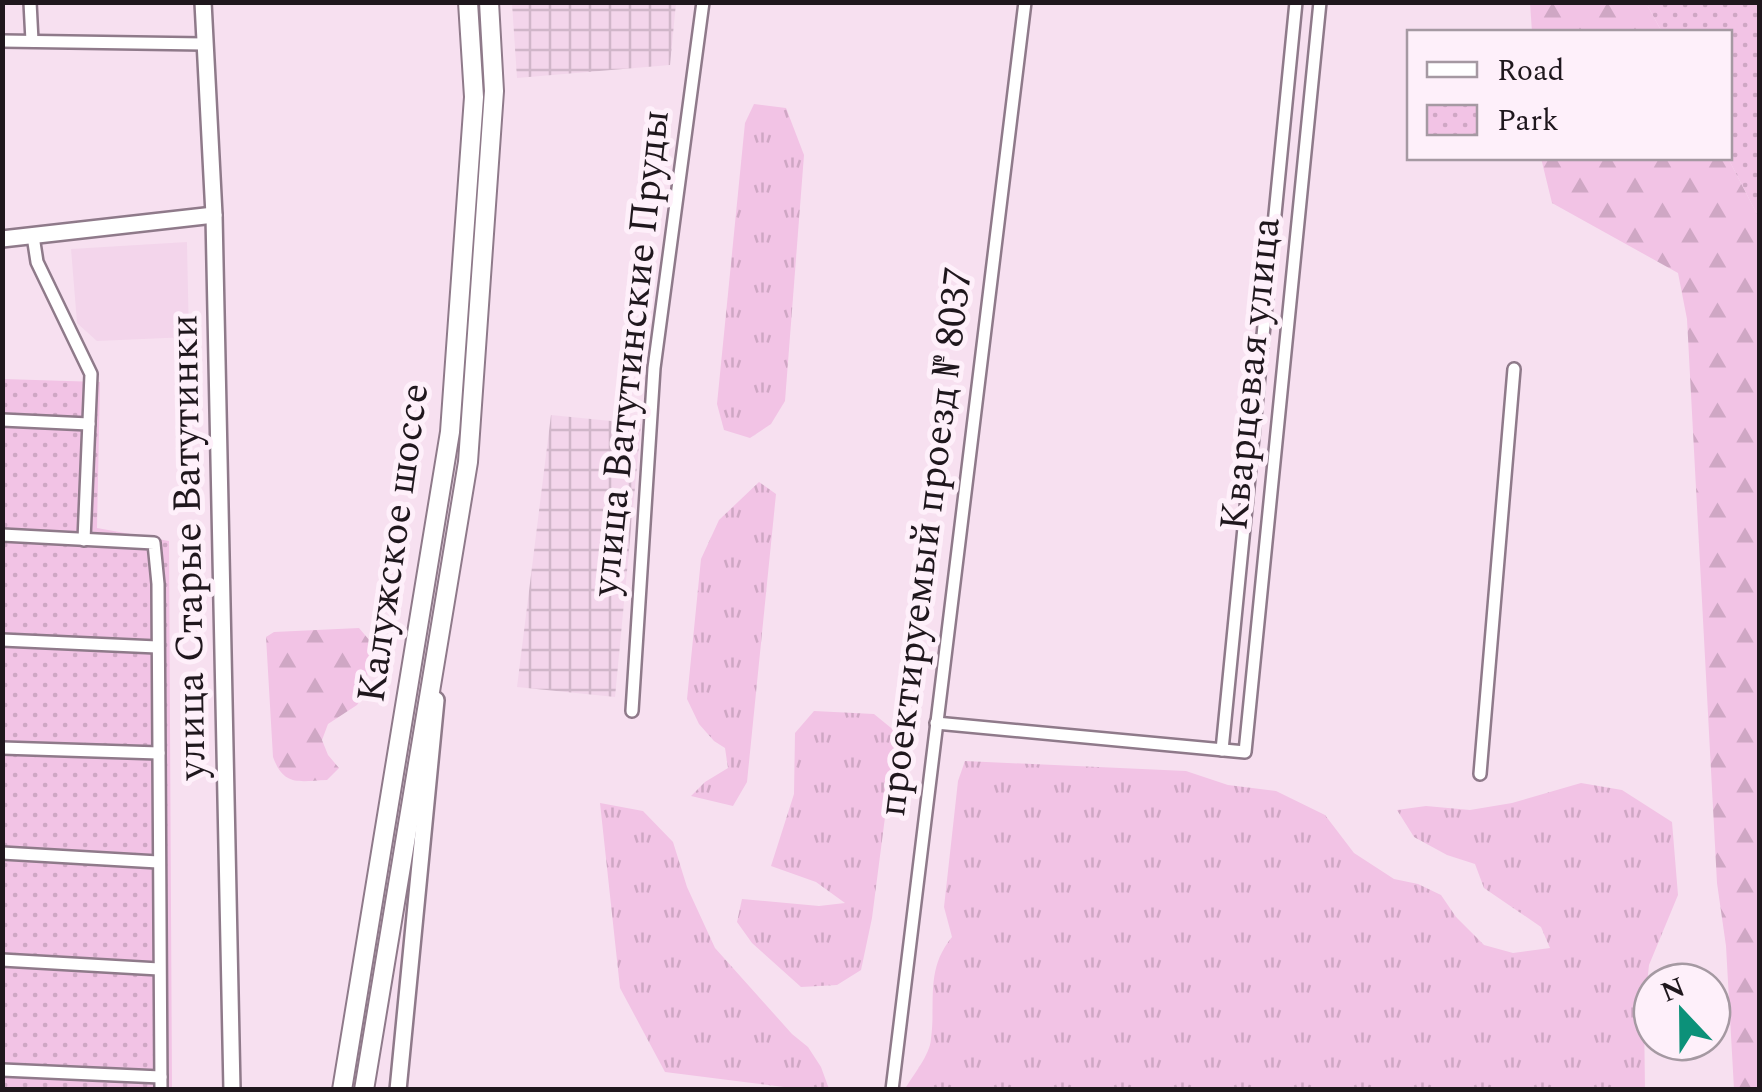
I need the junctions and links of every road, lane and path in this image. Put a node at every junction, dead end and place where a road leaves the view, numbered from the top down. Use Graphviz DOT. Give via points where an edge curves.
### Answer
graph roads {
  1 [pos="30,2"];
  2 [pos="203,2"];
  3 [pos="468,2"];
  4 [pos="489,2"];
  5 [pos="703,2"];
  6 [pos="1025,2"];
  7 [pos="1296,2"];
  8 [pos="1320,2"];
  9 [pos="2,41"];
  10 [pos="32,41"];
  11 [pos="204,44"];
  12 [pos="214,215"];
  13 [pos="32,236"];
  14 [pos="2,239"];
  15 [pos="1514,370"];
  16 [pos="2,420"];
  17 [pos="89,424"];
  18 [pos="2,535"];
  19 [pos="84,540"];
  20 [pos="440,636"];
  21 [pos="2,640"];
  22 [pos="157,647"];
  23 [pos="632,711"];
  24 [pos="936,723"];
  25 [pos="2,748"];
  26 [pos="1222,750"];
  27 [pos="159,753"];
  28 [pos="1480,774"];
  29 [pos="2,852"];
  30 [pos="158,862"];
  31 [pos="2,960"];
  32 [pos="159,969"];
  33 [pos="2,1070"];
  34 [pos="161,1083"];
  35 [pos="232,1090"];
  36 [pos="342,1090"];
  37 [pos="364,1090"];
  38 [pos="398,1090"];
  39 [pos="892,1090"];
  1 -- 10 [label="street"];
  2 -- 11 [label="main road, улица Старые Ватутинки"];
  3 -- 36 [label="highway, Калужское шоссе" via="474,97 450,432"];
  4 -- 20 [label="highway, Калужское шоссе" via="494,91 481,299 468,462"];
  5 -- 23 [label="street, улица Ватутинские Пруды" via="654,368"];
  6 -- 24 [label="street, проектируемый проезд № 8037"];
  7 -- 26 [label="street, Кварцевая улица"];
  8 -- 26 [label="street, Кварцевая улица" via="1245,752"];
  9 -- 10 [label="street"];
  10 -- 11 [label="street"];
  11 -- 12 [label="main road, улица Старые Ватутинки"];
  12 -- 13 [label="main road"];
  12 -- 35 [label="main road, улица Старые Ватутинки"];
  13 -- 14 [label="main road"];
  13 -- 17 [label="street" via="37,262 92,374"];
  15 -- 28 [label="street"];
  16 -- 17 [label="street"];
  17 -- 19 [label="street"];
  18 -- 19 [label="street"];
  19 -- 22 [label="street" via="154,543"];
  20 -- 37 [label="highway, Калужское шоссе"];
  20 -- 38 [label="main road"];
  21 -- 22 [label="street"];
  22 -- 27 [label="street"];
  24 -- 26 [label="street"];
  24 -- 39 [label="street, проектируемый проезд № 8037"];
  25 -- 27 [label="street"];
  27 -- 30 [label="street"];
  29 -- 30 [label="street"];
  30 -- 32 [label="street"];
  31 -- 32 [label="street"];
  32 -- 34 [label="street"];
  33 -- 34 [label="street"];
}
